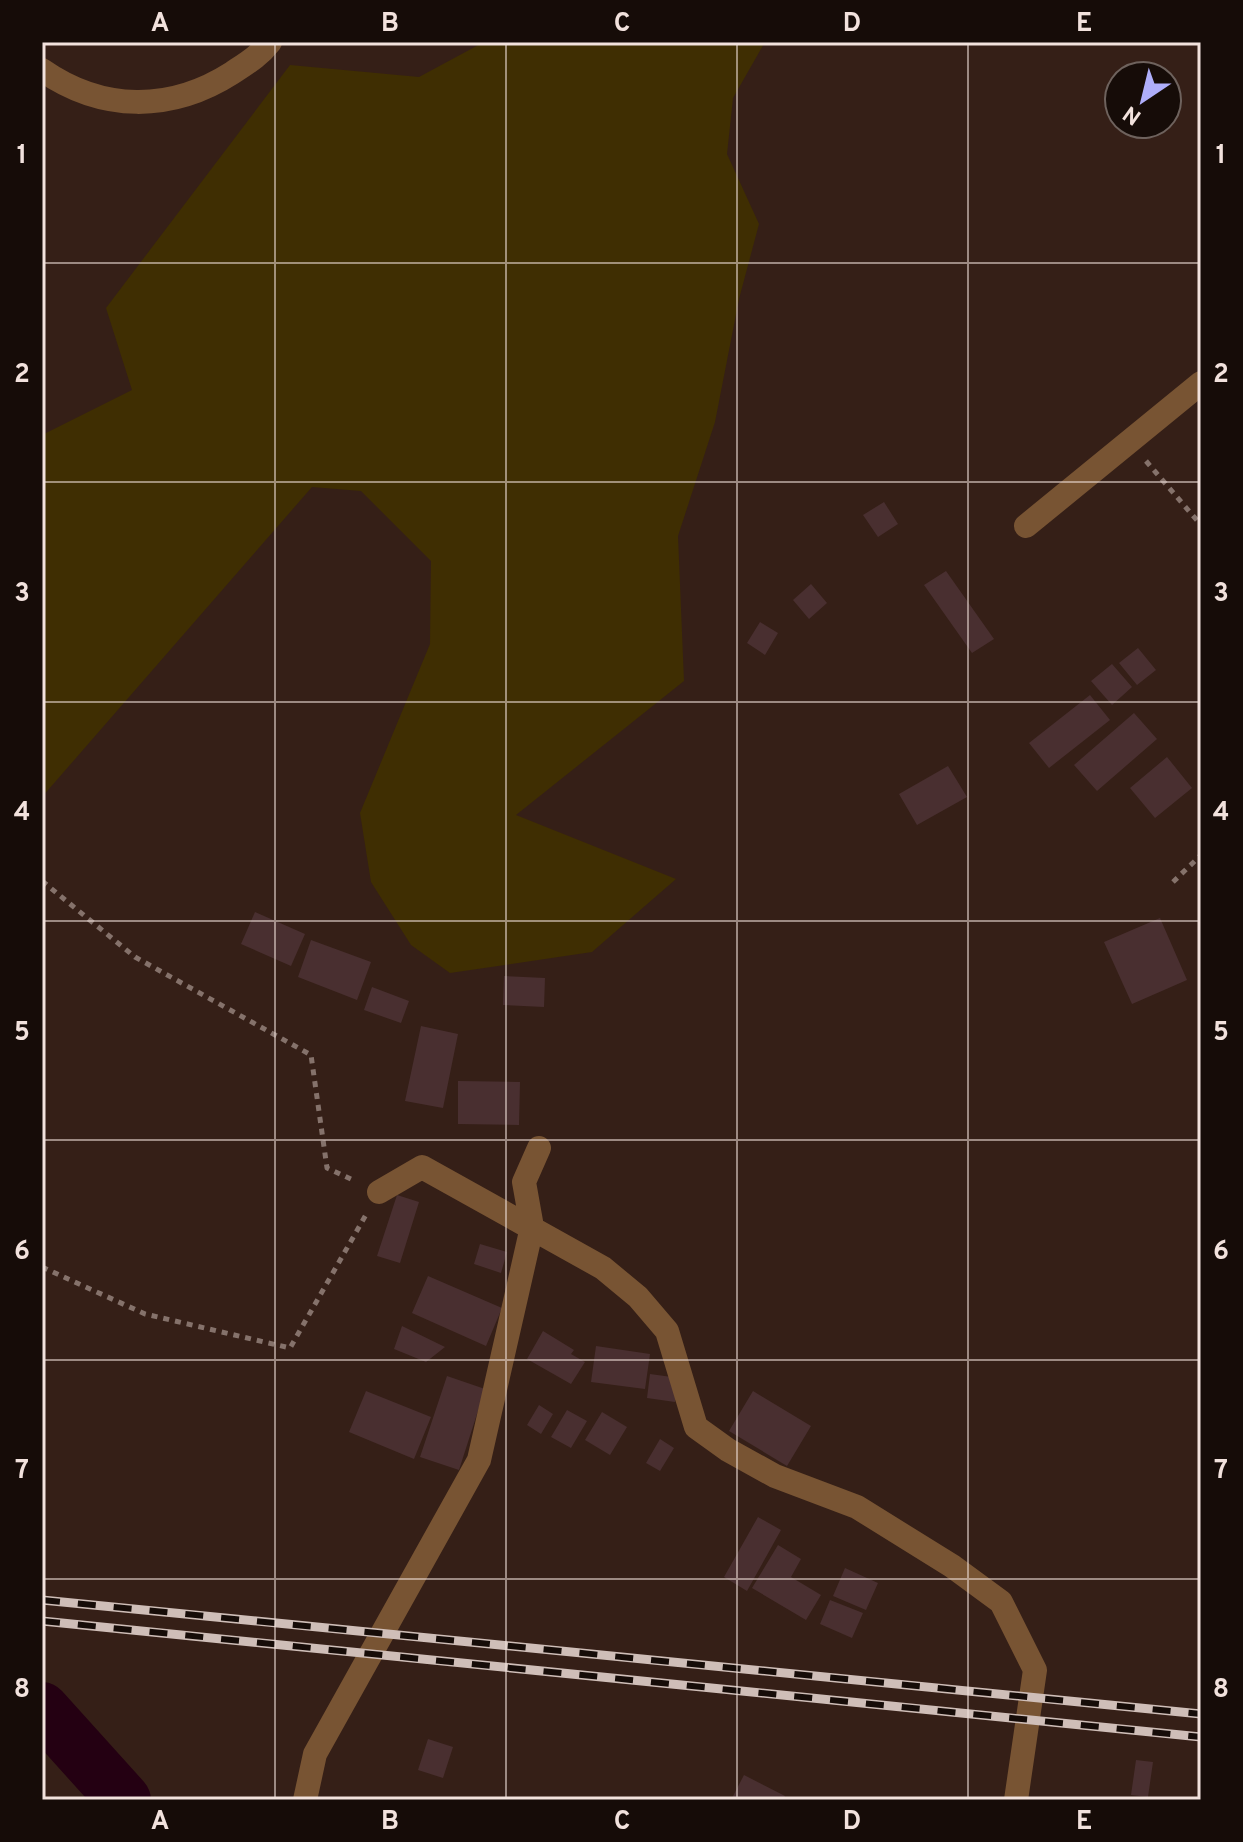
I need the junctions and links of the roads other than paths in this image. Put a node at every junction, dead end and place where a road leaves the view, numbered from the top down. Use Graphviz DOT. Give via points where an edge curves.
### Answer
graph roads {
  1 [pos="270,42"];
  2 [pos="42,70"];
  3 [pos="1201,383"];
  4 [pos="1026,526"];
  5 [pos="539,1148"];
  6 [pos="379,1192"];
  7 [pos="532,1227"];
  8 [pos="305,1800"];
  9 [pos="1016,1800"];
  1 -- 2 [label="street" via="261,54 207,88 163,102 113,102 62,84"];
  3 -- 4 [label="street"];
  5 -- 7 [label="street" via="524,1182"];
  6 -- 7 [label="street" via="422,1167"];
  7 -- 8 [label="street" via="479,1460 315,1754"];
  7 -- 9 [label="street" via="603,1268 667,1331 696,1427 775,1476 857,1507 1001,1602 1035,1670"];
}
